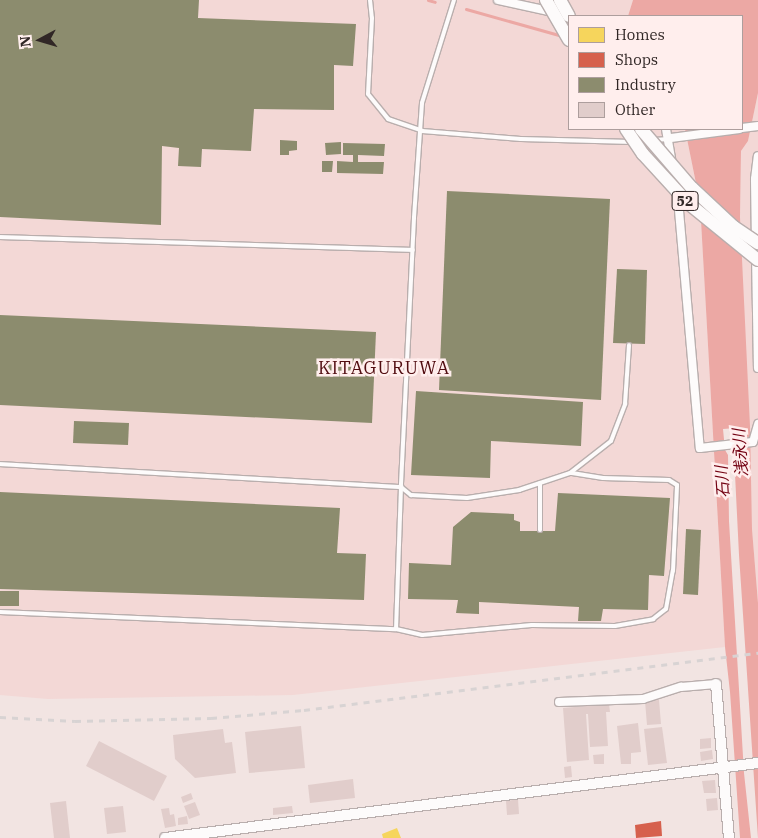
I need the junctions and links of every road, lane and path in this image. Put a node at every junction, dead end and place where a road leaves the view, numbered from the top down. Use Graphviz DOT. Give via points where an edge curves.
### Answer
graph roads {
  1 [pos="370,0"];
  2 [pos="454,0"];
  3 [pos="498,0"];
  4 [pos="546,0"];
  5 [pos="560,0"];
  6 [pos="568,15"];
  7 [pos="570,15"];
  8 [pos="568,38"];
  9 [pos="758,126"];
  10 [pos="743,128"];
  11 [pos="627,130"];
  12 [pos="642,130"];
  13 [pos="666,130"];
  14 [pos="732,130"];
  15 [pos="422,131"];
  16 [pos="670,138"];
  17 [pos="758,156"];
  18 [pos="0,237"];
  19 [pos="758,243"];
  20 [pos="413,250"];
  21 [pos="758,260"];
  22 [pos="629,345"];
  23 [pos="758,368"];
  24 [pos="758,424"];
  25 [pos="0,464"];
  26 [pos="570,473"];
  27 [pos="540,483"];
  28 [pos="401,487"];
  29 [pos="540,530"];
  30 [pos="0,612"];
  31 [pos="396,629"];
  32 [pos="716,684"];
  33 [pos="560,702"];
  34 [pos="758,763"];
  35 [pos="726,768"];
  36 [pos="228,834"];
  37 [pos="164,838"];
  38 [pos="729,838"];
  1 -- 15 [label="lane" via="368,94 388,119"];
  2 -- 15 [label="lane" via="422,103"];
  3 -- 7 [label="street"];
  4 -- 8 [label="main road, bridge"];
  5 -- 6 [label="main road, bridge"];
  9 -- 10 [label="street"];
  11 -- 21 [label="main road, 52, bridge" via="688,203"];
  12 -- 19 [label="main road, 52, bridge" via="692,188 734,227"];
  13 -- 16 [label="street"];
  14 -- 16 [label="street"];
  15 -- 16 [label="lane" via="582,142 628,143"];
  15 -- 20 [label="lane" via="417,157"];
  16 -- 24 [label="street" via="700,448 753,442"];
  17 -- 23 [label="street" via="755,213"];
  18 -- 20 [label="lane"];
  20 -- 28 [label="lane"];
  22 -- 26 [label="lane" via="625,404 611,441"];
  25 -- 28 [label="lane"];
  26 -- 27 [label="lane"];
  26 -- 31 [label="lane" via="603,478 669,480 677,485 673,571 666,609 653,619 615,626 532,625 422,635"];
  27 -- 28 [label="lane" via="519,490 467,498 411,495"];
  27 -- 29 [label="lane"];
  28 -- 31 [label="lane"];
  30 -- 31 [label="lane"];
  32 -- 33 [label="street" via="681,687 643,699"];
  32 -- 35 [label="street"];
  34 -- 35 [label="street"];
  35 -- 36 [label="street"];
  35 -- 38 [label="street"];
  36 -- 37 [label="street"];
}
